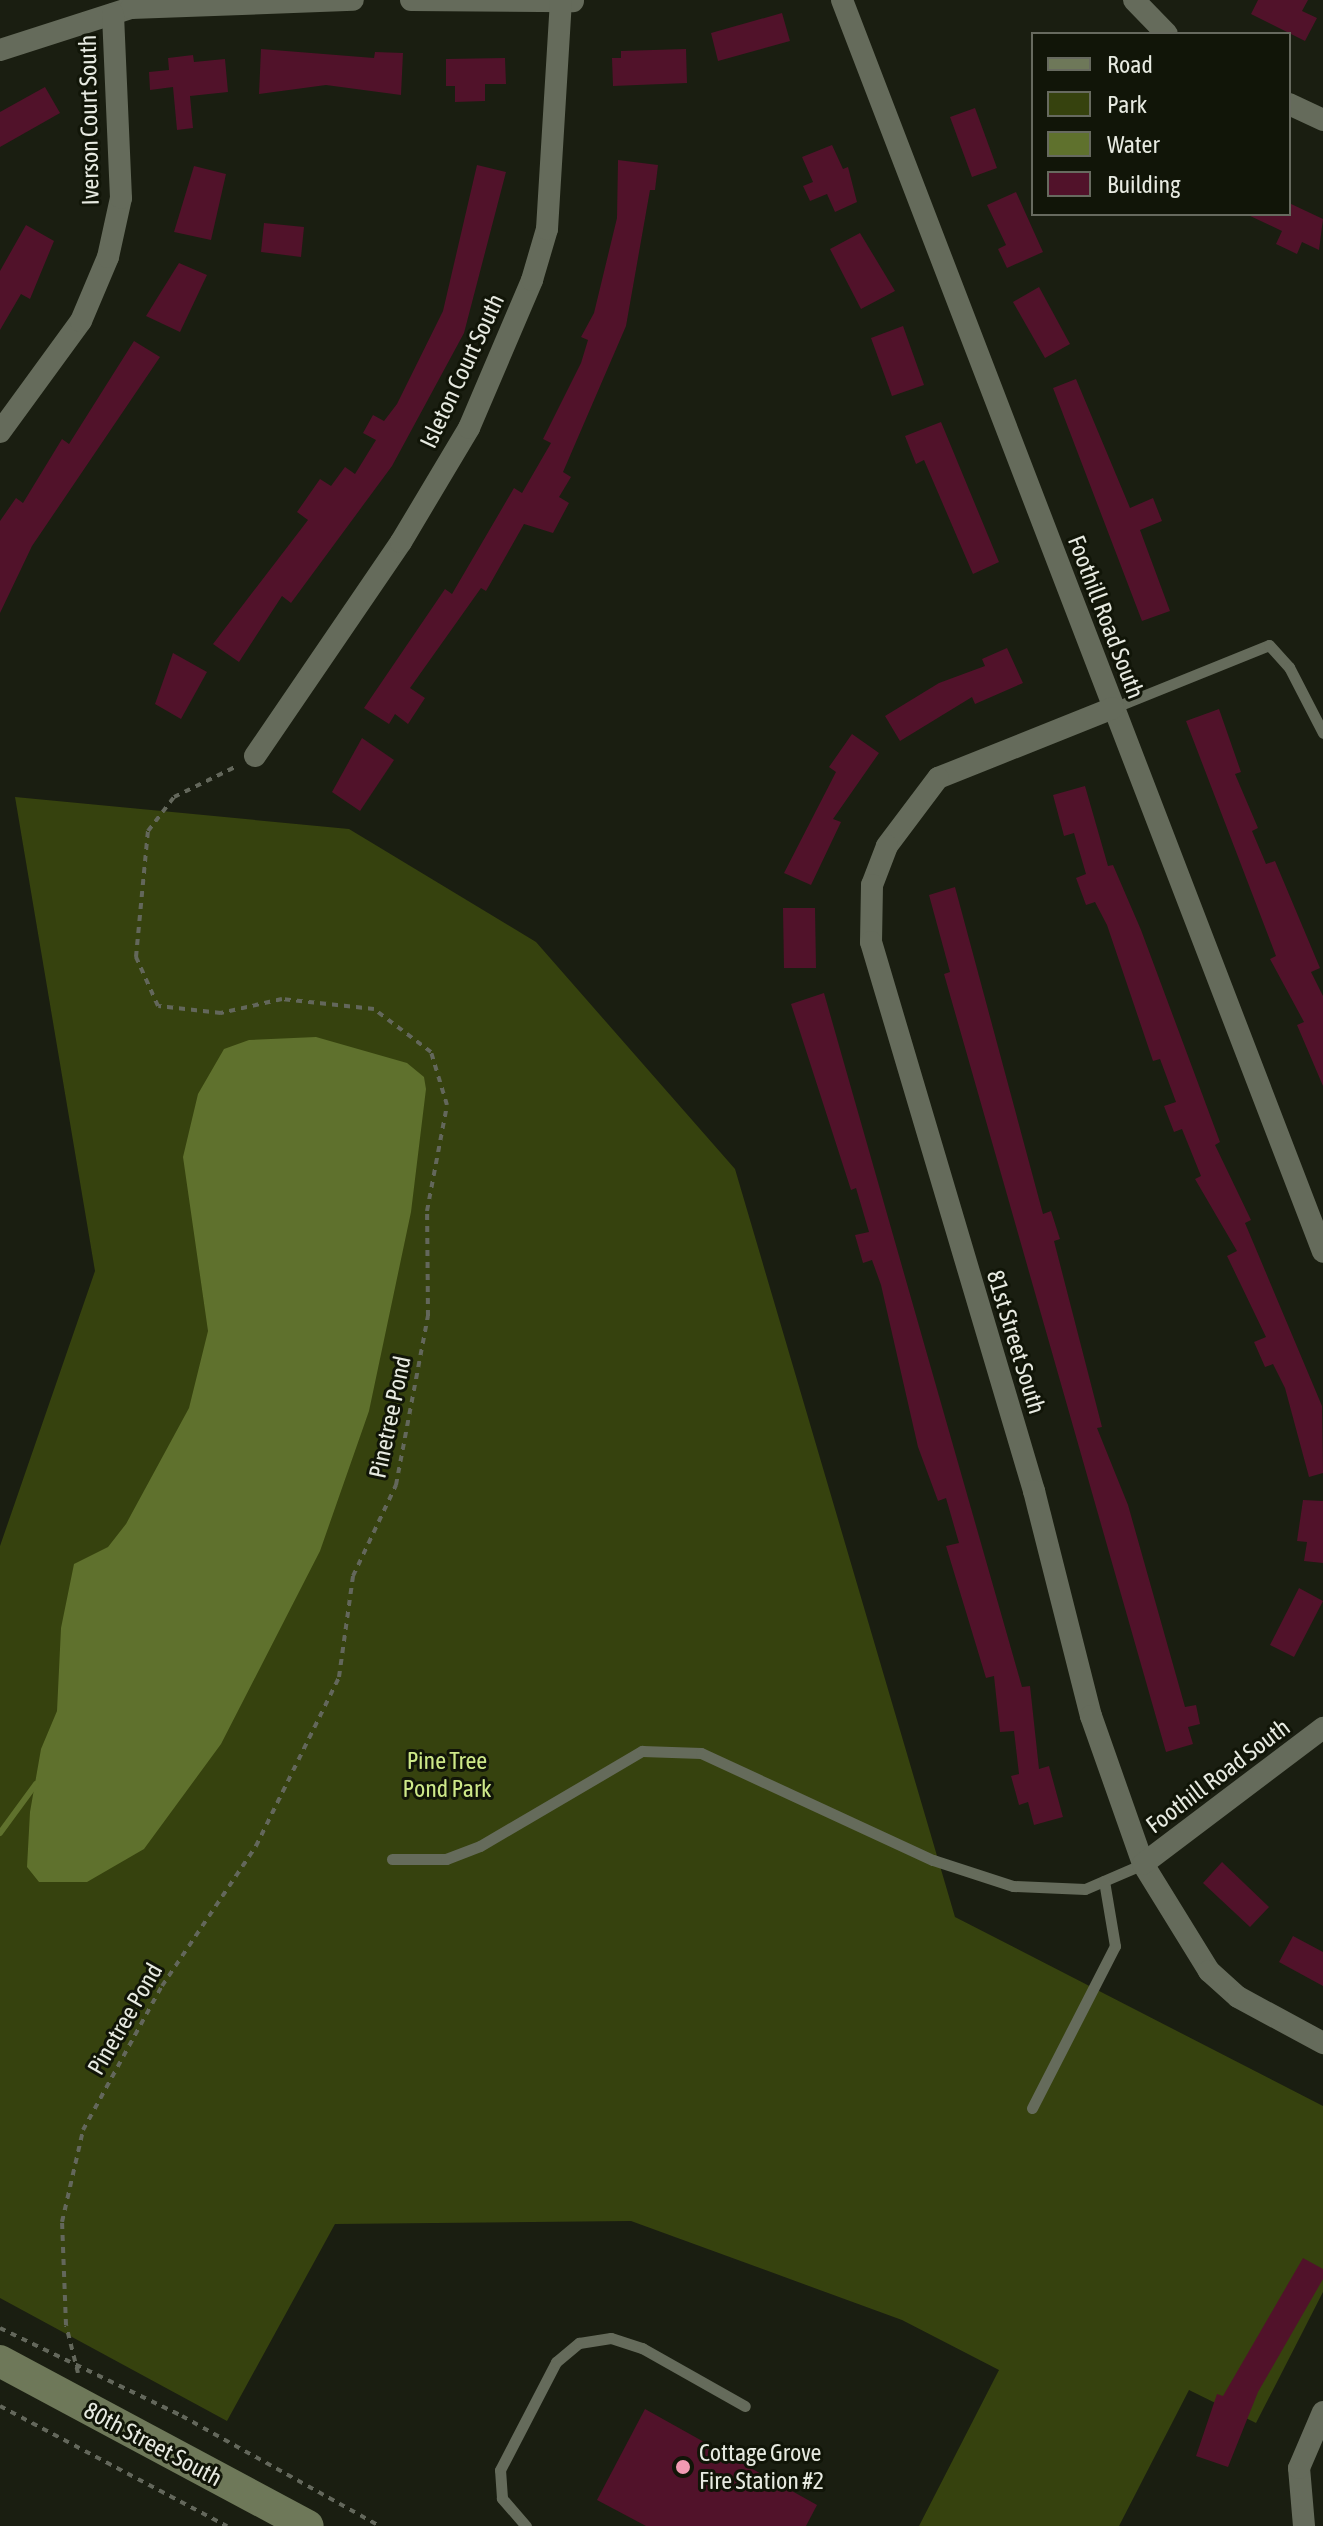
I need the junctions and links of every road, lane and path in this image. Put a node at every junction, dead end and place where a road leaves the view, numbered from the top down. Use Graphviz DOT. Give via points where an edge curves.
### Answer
graph roads {
  1 [pos="353,0"];
  2 [pos="411,0"];
  3 [pos="842,0"];
  4 [pos="1134,0"];
  5 [pos="569,1"];
  6 [pos="113,14"];
  7 [pos="1165,32"];
  8 [pos="0,50"];
  9 [pos="1291,105"];
  10 [pos="1323,120"];
  11 [pos="0,432"];
  12 [pos="1113,708"];
  13 [pos="1323,733"];
  14 [pos="255,756"];
  15 [pos="1323,1252"];
  16 [pos="1323,1728"];
  17 [pos="392,1859"];
  18 [pos="1143,1864"];
  19 [pos="1104,1881"];
  20 [pos="1323,2043"];
  21 [pos="1032,2108"];
  22 [pos="0,2328"];
  23 [pos="0,2361"];
  24 [pos="76,2366"];
  25 [pos="0,2406"];
  26 [pos="745,2406"];
  27 [pos="88,2410"];
  28 [pos="1323,2412"];
  29 [pos="227,2526"];
  30 [pos="308,2526"];
  31 [pos="380,2526"];
  32 [pos="526,2526"];
  33 [pos="1304,2526"];
  1 -- 6 [label="street" via="167,3"];
  2 -- 5 [label="street"];
  3 -- 12 [label="street, Foothill Road South"];
  4 -- 7 [label="street"];
  5 -- 14 [label="street, Isleton Court South" via="547,229 532,280 469,428 401,542"];
  6 -- 8 [label="street"];
  6 -- 11 [label="street, Iverson Court South" via="121,198 108,257 81,321"];
  9 -- 10 [label="street"];
  12 -- 13 [label="lane" via="1269,645 1289,667"];
  12 -- 15 [label="street, Foothill Road South"];
  12 -- 18 [label="street, 81st Street South" via="938,778 887,846 869,905 871,942 1034,1491 1091,1716"];
  14 -- 24 [label="path, Pinetree Pond" via="174,797 148,831 136,957 158,1006 221,1013 282,999 374,1009 431,1052 447,1105 427,1211 428,1316 396,1485 353,1576 339,1677 256,1846 162,1986 83,2130 62,2222 66,2325"];
  16 -- 18 [label="street, Foothill Road South"];
  17 -- 19 [label="lane" via="446,1859 480,1846 642,1751 701,1753 933,1860 1013,1886 1085,1889"];
  18 -- 19 [label="lane"];
  18 -- 20 [label="street, 81st Street South" via="1209,1971 1238,1997"];
  19 -- 21 [label="lane" via="1115,1946"];
  22 -- 24 [label="path"];
  23 -- 27 [label="main road, 80th Street South"];
  24 -- 27 [label="path, Pinetree Pond"];
  24 -- 31 [label="path" via="182,2416"];
  25 -- 29 [label="path"];
  26 -- 32 [label="lane" via="642,2348 611,2338 579,2343 556,2362 500,2470 502,2498"];
  27 -- 30 [label="main road, 80th Street South"];
  28 -- 33 [label="street" via="1299,2468"];
}
